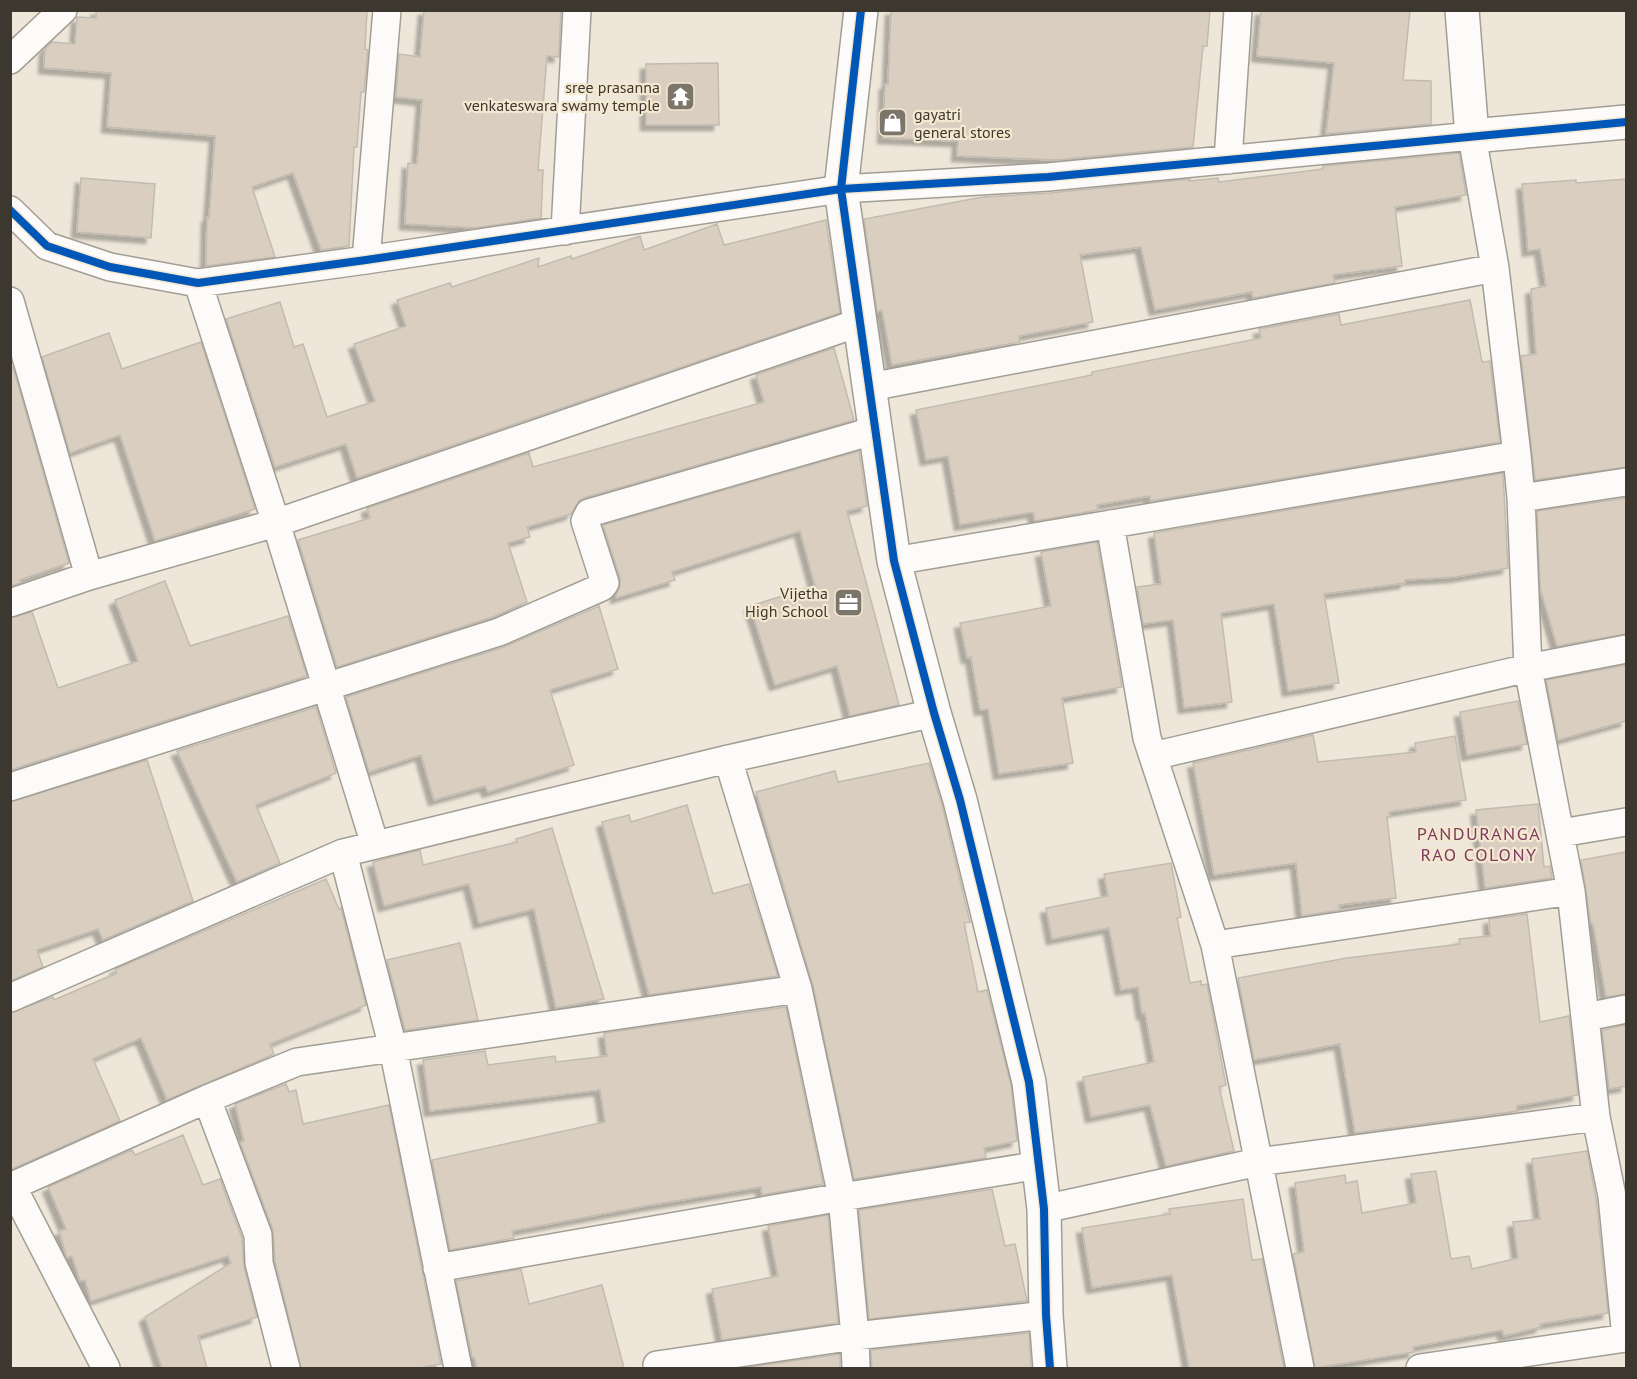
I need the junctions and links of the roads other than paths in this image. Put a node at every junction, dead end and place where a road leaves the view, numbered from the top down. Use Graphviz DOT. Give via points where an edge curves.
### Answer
graph roads {
  1 [pos="63,10"];
  2 [pos="387,10"];
  3 [pos="578,10"];
  4 [pos="861,10"];
  5 [pos="1238,10"];
  6 [pos="1462,10"];
  7 [pos="10,60"];
  8 [pos="1626,123"];
  9 [pos="1472,136"];
  10 [pos="1228,160"];
  11 [pos="841,189"];
  12 [pos="10,210"];
  13 [pos="565,231"];
  14 [pos="366,260"];
  15 [pos="1496,268"];
  16 [pos="198,283"];
  17 [pos="10,301"];
  18 [pos="861,322"];
  19 [pos="870,387"];
  20 [pos="876,430"];
  21 [pos="1516,455"];
  22 [pos="1626,482"];
  23 [pos="1521,498"];
  24 [pos="276,523"];
  25 [pos="1110,524"];
  26 [pos="894,561"];
  27 [pos="90,576"];
  28 [pos="10,603"];
  29 [pos="1626,649"];
  30 [pos="1528,669"];
  31 [pos="326,688"];
  32 [pos="934,713"];
  33 [pos="1153,756"];
  34 [pos="728,759"];
  35 [pos="10,787"];
  36 [pos="1626,822"];
  37 [pos="1561,833"];
  38 [pos="375,845"];
  39 [pos="343,853"];
  40 [pos="1571,891"];
  41 [pos="1215,945"];
  42 [pos="798,989"];
  43 [pos="10,998"];
  44 [pos="1626,1009"];
  45 [pos="1586,1017"];
  46 [pos="393,1048"];
  47 [pos="207,1099"];
  48 [pos="1596,1117"];
  49 [pos="1258,1162"];
  50 [pos="1040,1165"];
  51 [pos="11,1186"];
  52 [pos="1619,1195"];
  53 [pos="843,1197"];
  54 [pos="1044,1209"];
  55 [pos="437,1268"];
  56 [pos="1046,1314"];
  57 [pos="855,1336"];
  58 [pos="1626,1338"];
  59 [pos="106,1368"];
  60 [pos="286,1368"];
  61 [pos="459,1368"];
  62 [pos="658,1368"];
  63 [pos="856,1368"];
  64 [pos="1050,1368"];
  65 [pos="1300,1368"];
  66 [pos="1420,1368"];
  1 -- 7 [label="street"];
  2 -- 14 [label="street"];
  3 -- 13 [label="street"];
  4 -- 11 [label="street"];
  5 -- 10 [label="street"];
  6 -- 9 [label="street"];
  8 -- 9 [label="street"];
  9 -- 10 [label="street"];
  9 -- 15 [label="street"];
  10 -- 11 [label="street" via="1048,177"];
  11 -- 13 [label="street"];
  11 -- 18 [label="street"];
  12 -- 16 [label="street" via="47,246 110,267"];
  13 -- 14 [label="street"];
  14 -- 16 [label="street"];
  15 -- 19 [label="street"];
  15 -- 21 [label="street"];
  16 -- 24 [label="street"];
  17 -- 27 [label="street"];
  18 -- 19 [label="street"];
  18 -- 24 [label="street"];
  19 -- 20 [label="street"];
  20 -- 26 [label="street"];
  20 -- 31 [label="street" via="589,513 585,520 605,583 602,587 499,632"];
  21 -- 23 [label="street"];
  21 -- 25 [label="street"];
  22 -- 23 [label="street"];
  23 -- 30 [label="street"];
  24 -- 27 [label="street"];
  24 -- 31 [label="street"];
  25 -- 26 [label="street"];
  25 -- 33 [label="street"];
  26 -- 32 [label="street"];
  27 -- 28 [label="street"];
  29 -- 30 [label="street"];
  30 -- 33 [label="street"];
  30 -- 37 [label="street"];
  31 -- 35 [label="street"];
  31 -- 38 [label="street"];
  32 -- 34 [label="street"];
  32 -- 50 [label="street" via="960,800 1029,1082"];
  33 -- 41 [label="street"];
  34 -- 38 [label="street"];
  34 -- 42 [label="street"];
  36 -- 37 [label="street"];
  37 -- 40 [label="street"];
  38 -- 39 [label="street"];
  39 -- 43 [label="street"];
  39 -- 46 [label="street"];
  40 -- 41 [label="street"];
  40 -- 45 [label="street"];
  41 -- 49 [label="street"];
  42 -- 46 [label="street"];
  42 -- 53 [label="street"];
  44 -- 45 [label="street"];
  45 -- 48 [label="street"];
  46 -- 47 [label="street" via="297,1062"];
  46 -- 55 [label="street"];
  47 -- 51 [label="street"];
  47 -- 60 [label="street" via="258,1235 259,1263"];
  48 -- 49 [label="street"];
  48 -- 52 [label="street"];
  49 -- 54 [label="street"];
  49 -- 65 [label="street"];
  50 -- 53 [label="street"];
  50 -- 54 [label="street"];
  51 -- 59 [label="street"];
  52 -- 58 [label="street"];
  53 -- 55 [label="street"];
  53 -- 57 [label="street"];
  54 -- 56 [label="street"];
  55 -- 61 [label="street"];
  56 -- 57 [label="street"];
  56 -- 64 [label="street"];
  57 -- 62 [label="street" via="657,1365"];
  57 -- 63 [label="street"];
  58 -- 66 [label="street"];
}
